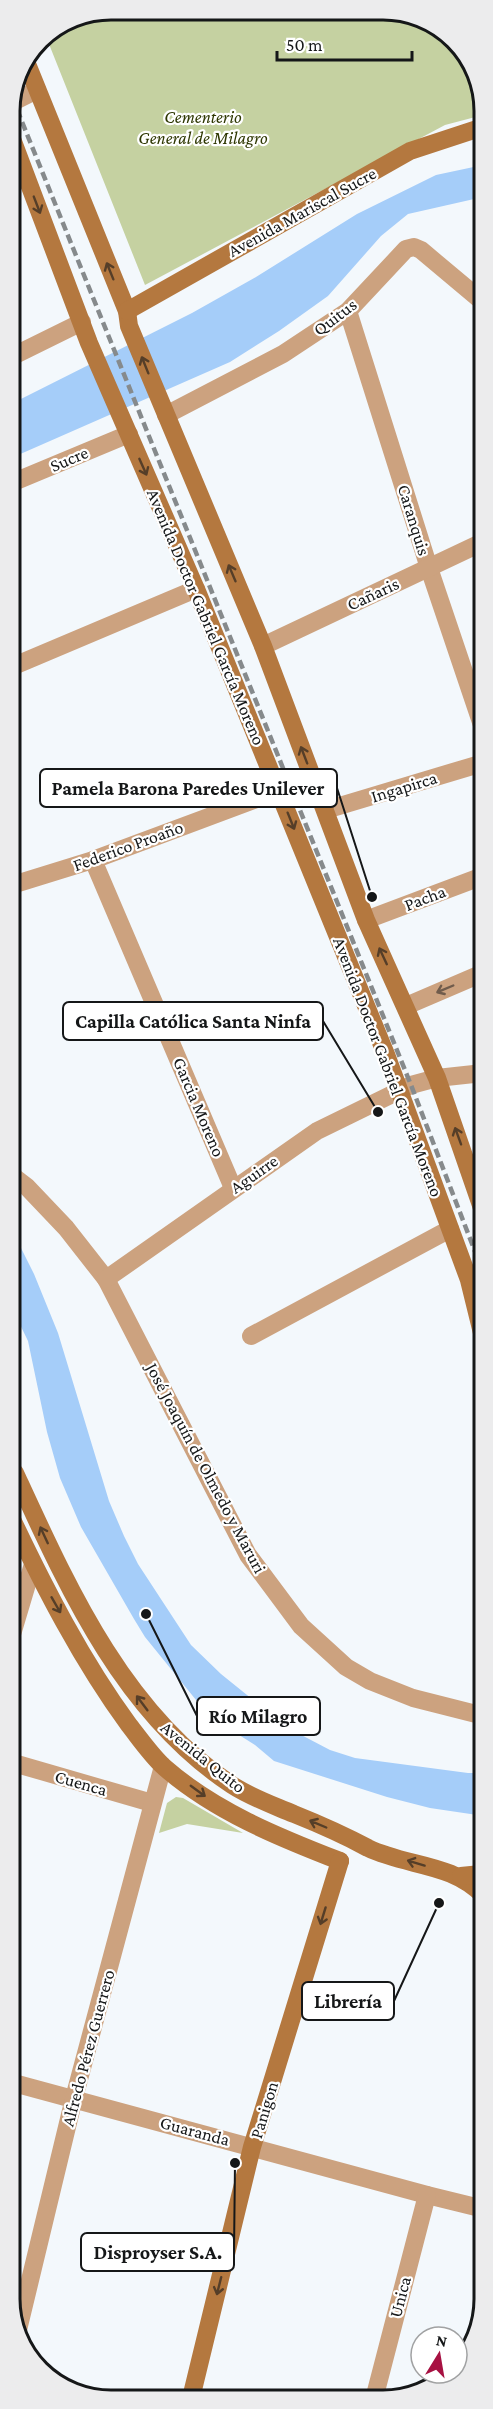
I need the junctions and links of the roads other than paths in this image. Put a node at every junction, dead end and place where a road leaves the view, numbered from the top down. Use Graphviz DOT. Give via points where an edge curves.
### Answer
graph roads {
  1 [pos="29,70"];
  2 [pos="37,90"];
  3 [pos="21,98"];
  4 [pos="474,130"];
  5 [pos="20,160"];
  6 [pos="474,294"];
  7 [pos="348,310"];
  8 [pos="128,319"];
  9 [pos="82,322"];
  10 [pos="20,353"];
  11 [pos="163,409"];
  12 [pos="129,434"];
  13 [pos="20,479"];
  14 [pos="474,546"];
  15 [pos="429,568"];
  16 [pos="196,589"];
  17 [pos="263,646"];
  18 [pos="20,663"];
  19 [pos="474,701"];
  20 [pos="474,766"];
  21 [pos="313,778"];
  22 [pos="278,790"];
  23 [pos="326,810"];
  24 [pos="93,860"];
  25 [pos="474,880"];
  26 [pos="20,883"];
  27 [pos="366,920"];
  28 [pos="474,977"];
  29 [pos="406,1006"];
  30 [pos="474,1074"];
  31 [pos="437,1078"];
  32 [pos="406,1088"];
  33 [pos="20,1182"];
  34 [pos="474,1184"];
  35 [pos="233,1188"];
  36 [pos="450,1229"];
  37 [pos="106,1280"];
  38 [pos="473,1298"];
  39 [pos="251,1336"];
  40 [pos="19,1482"];
  41 [pos="19,1535"];
  42 [pos="33,1564"];
  43 [pos="19,1610"];
  44 [pos="473,1713"];
  45 [pos="19,1765"];
  46 [pos="163,1766"];
  47 [pos="152,1803"];
  48 [pos="370,1849"];
  49 [pos="340,1860"];
  50 [pos="473,1875"];
  51 [pos="461,1876"];
  52 [pos="473,1887"];
  53 [pos="19,2084"];
  54 [pos="74,2098"];
  55 [pos="252,2147"];
  56 [pos="427,2195"];
  57 [pos="473,2206"];
  58 [pos="21,2316"];
  59 [pos="193,2390"];
  60 [pos="376,2390"];
  1 -- 2 [label="main road, Avenida Doctor Gabriel García Moreno"];
  2 -- 3 [label="street"];
  8 -- 2 [label="main road, Avenida Doctor Gabriel García Moreno, one-way"];
  4 -- 8 [label="main road, Avenida Mariscal Sucre" via="410,151"];
  5 -- 9 [label="main road, Avenida Doctor Gabriel García Moreno, one-way"];
  6 -- 7 [label="street, Quitus" via="414,248 406,249"];
  7 -- 11 [label="street, Quitus" via="283,354"];
  7 -- 15 [label="street, Caranquis"];
  11 -- 8 [label="main road, Avenida Doctor Gabriel García Moreno, one-way"];
  9 -- 10 [label="street"];
  9 -- 12 [label="main road, Avenida Doctor Gabriel García Moreno"];
  17 -- 11 [label="main road, Avenida Doctor Gabriel García Moreno, one-way"];
  12 -- 13 [label="street, Sucre"];
  12 -- 16 [label="main road, Avenida Doctor Gabriel García Moreno, one-way"];
  14 -- 15 [label="street, Cañaris"];
  15 -- 17 [label="street, Cañaris"];
  15 -- 19 [label="street, Caranquis"];
  16 -- 18 [label="street"];
  16 -- 22 [label="main road, Avenida Doctor Gabriel García Moreno"];
  21 -- 17 [label="main road, Avenida Doctor Gabriel García Moreno, one-way"];
  20 -- 23 [label="street, Ingapirca"];
  21 -- 22 [label="street, Federico Proaño"];
  21 -- 23 [label="main road, Avenida Doctor Gabriel García Moreno"];
  22 -- 24 [label="street, Federico Proaño"];
  22 -- 32 [label="main road, Avenida Doctor Gabriel García Moreno, one-way"];
  23 -- 27 [label="main road, Avenida Doctor Gabriel García Moreno"];
  24 -- 26 [label="street, Federico Proaño"];
  24 -- 35 [label="street, Garcia Moreno"];
  25 -- 27 [label="street, Pacha"];
  29 -- 27 [label="main road, Avenida Doctor Gabriel García Moreno, one-way"];
  28 -- 29 [label="street, one-way"];
  29 -- 31 [label="main road, Avenida Doctor Gabriel García Moreno"];
  30 -- 31 [label="street, Aguirre"];
  31 -- 32 [label="street, Aguirre"];
  34 -- 31 [label="main road, Avenida Doctor Gabriel García Moreno, one-way"];
  32 -- 35 [label="street, Aguirre" via="316,1131"];
  32 -- 36 [label="main road, Avenida Doctor Gabriel García Moreno"];
  33 -- 37 [label="street, José Joaquín de Olmedo y Maruri" via="66,1228"];
  35 -- 37 [label="street, Aguirre"];
  36 -- 38 [label="main road, Avenida Doctor Gabriel García Moreno"];
  36 -- 39 [label="street"];
  37 -- 44 [label="street, José Joaquín de Olmedo y Maruri" via="248,1555 301,1626 346,1666 370,1681 413,1698"];
  48 -- 40 [label="main road, Avenida Quito, one-way" via="346,1835 253,1798 169,1734 104,1646"];
  41 -- 42 [label="main road, Avenida Quito"];
  42 -- 43 [label="street"];
  42 -- 46 [label="main road, Avenida Quito, one-way" via="107,1694"];
  45 -- 47 [label="street, Cuenca"];
  46 -- 47 [label="street, Alfredo Pérez Guerrero"];
  46 -- 49 [label="main road, Avenida Quito, one-way" via="224,1810 286,1840"];
  47 -- 54 [label="street, Alfredo Pérez Guerrero"];
  48 -- 49 [label="main road" via="352,1852"];
  51 -- 48 [label="main road, Avenida Quito, one-way"];
  49 -- 55 [label="main road, Panigon, one-way"];
  50 -- 51 [label="main road"];
  51 -- 52 [label="main road, Avenida Quito"];
  53 -- 54 [label="street, Guaranda"];
  54 -- 55 [label="street, Guaranda"];
  54 -- 58 [label="street, Alfredo Pérez Guerrero"];
  55 -- 56 [label="street, Guaranda"];
  55 -- 59 [label="main road, Panigon, one-way"];
  56 -- 57 [label="street, Guaranda"];
  56 -- 60 [label="street, Unica"];
}
